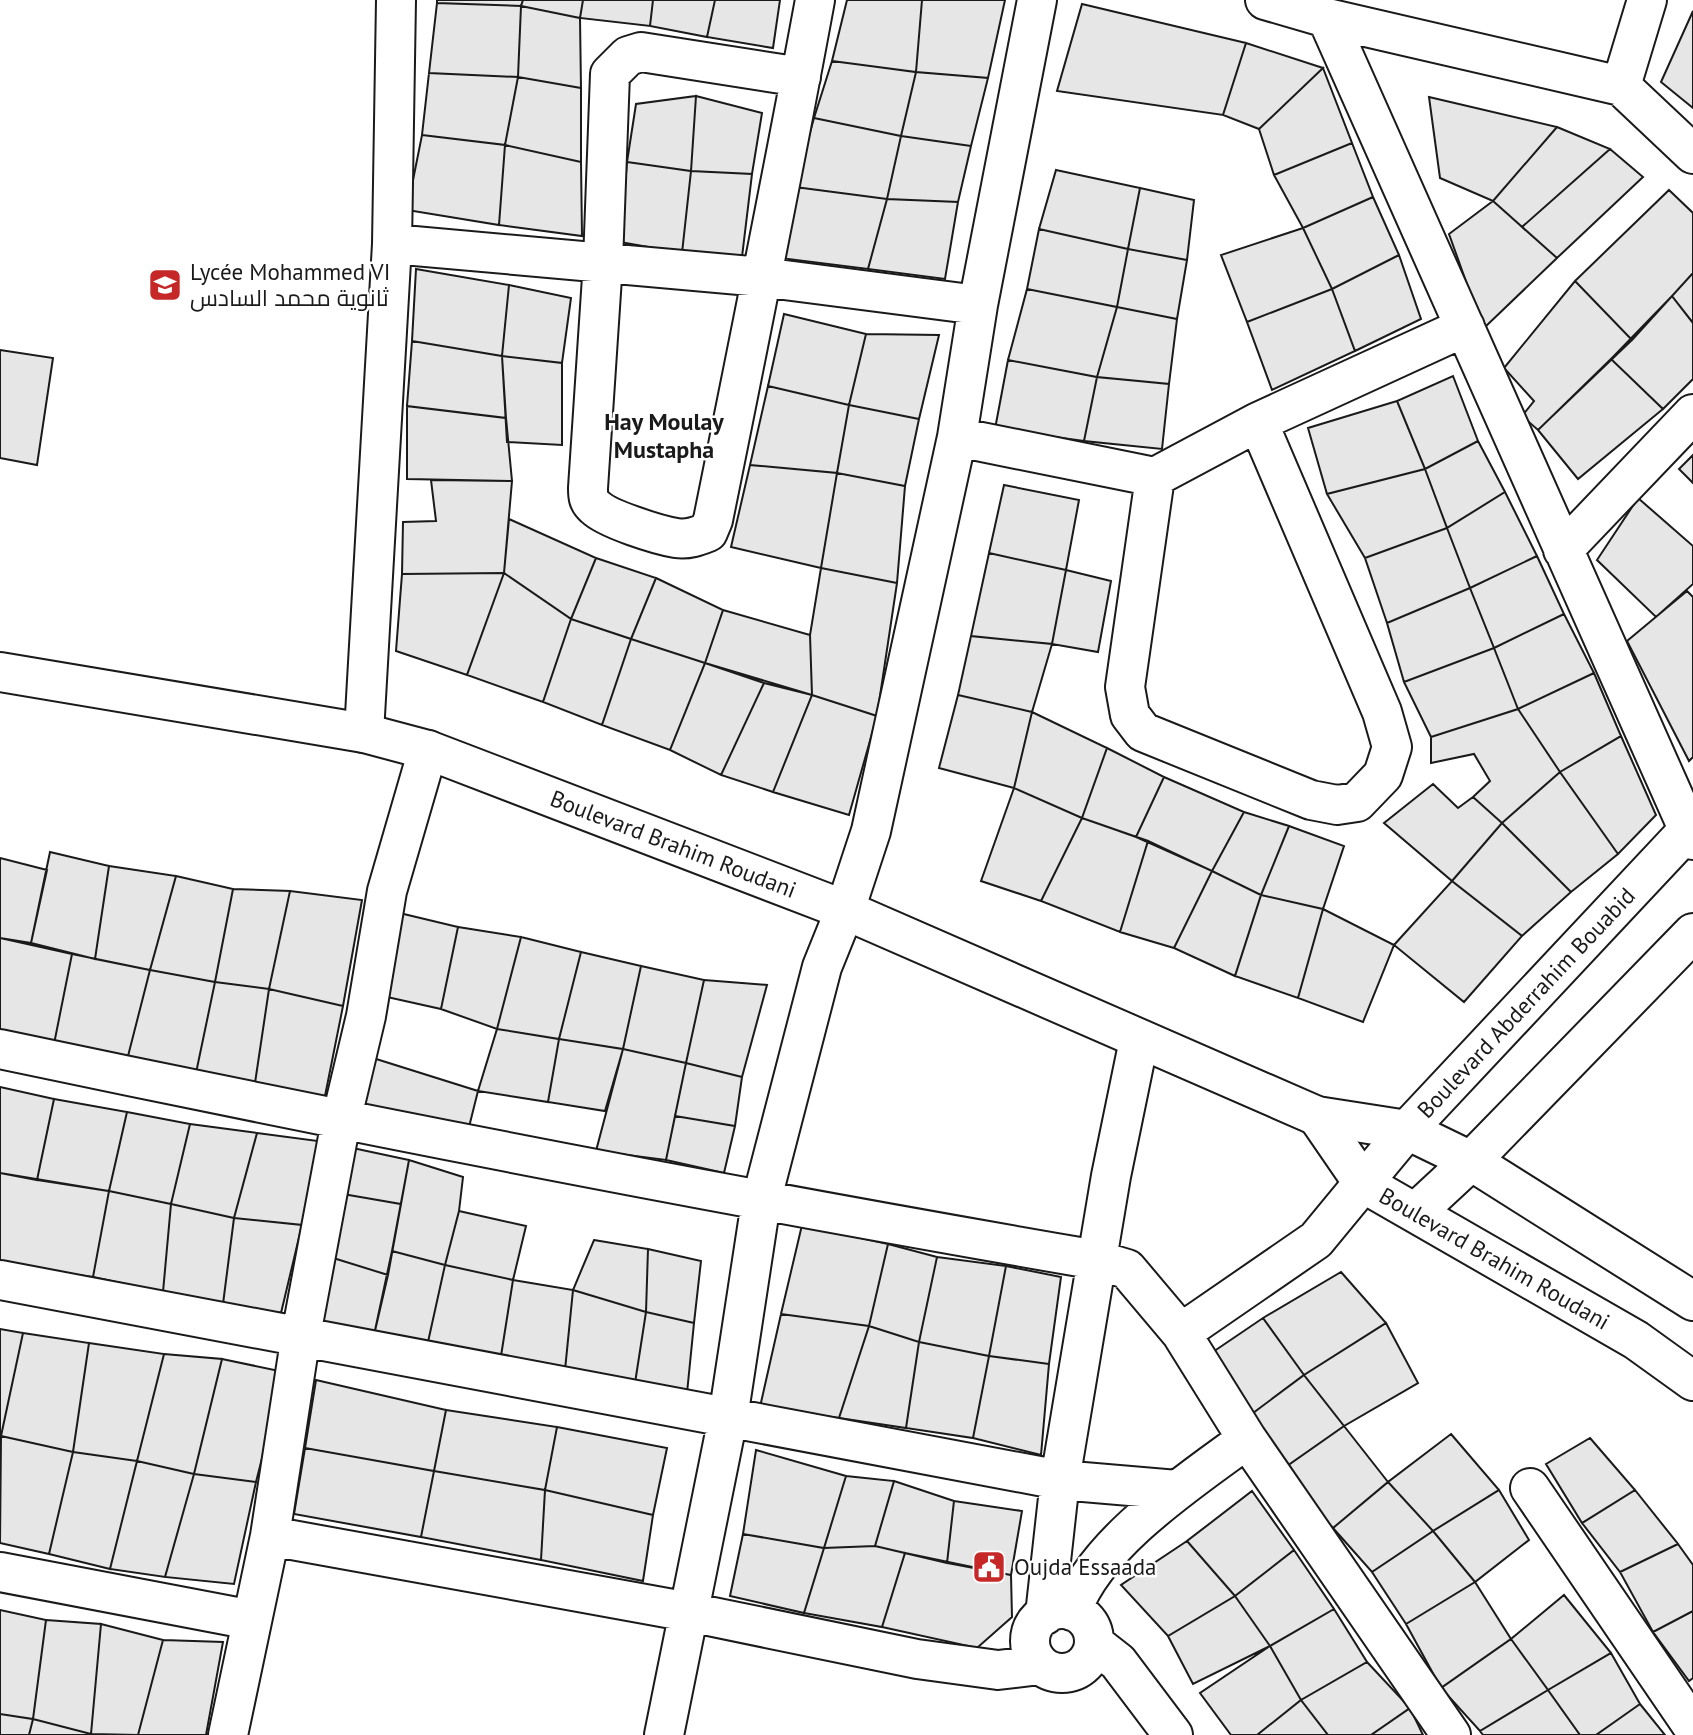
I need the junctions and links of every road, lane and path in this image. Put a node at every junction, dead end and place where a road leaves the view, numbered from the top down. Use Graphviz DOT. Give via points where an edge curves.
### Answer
graph roads {
  1 [pos="396,0"];
  2 [pos="815,0"];
  3 [pos="1037,0"];
  4 [pos="1269,0"];
  5 [pos="1647,0"];
  6 [pos="1327,18"];
  7 [pos="801,77"];
  8 [pos="1621,86"];
  9 [pos="1693,155"];
  10 [pos="392,244"];
  11 [pos="603,262"];
  12 [pos="762,277"];
  13 [pos="978,306"];
  14 [pos="1465,327"];
  15 [pos="1693,414"];
  16 [pos="1258,422"];
  17 [pos="957,437"];
  18 [pos="1155,477"];
  19 [pos="1563,550"];
  20 [pos="0,672"];
  21 [pos="363,733"];
  22 [pos="428,750"];
  23 [pos="1691,832"];
  24 [pos="845,910"];
  25 [pos="1693,933"];
  26 [pos="1139,1040"];
  27 [pos="0,1049"];
  28 [pos="1317,1116"];
  29 [pos="341,1121"];
  30 [pos="1407,1130"];
  31 [pos="1471,1161"];
  32 [pos="1363,1183"];
  33 [pos="761,1202"];
  34 [pos="1416,1212"];
  35 [pos="1097,1260"];
  36 [pos="0,1280"];
  37 [pos="1693,1301"];
  38 [pos="1181,1333"];
  39 [pos="301,1335"];
  40 [pos="1693,1381"];
  41 [pos="728,1418"];
  42 [pos="1247,1439"];
  43 [pos="1060,1480"];
  44 [pos="1530,1488"];
  45 [pos="1177,1490"];
  46 [pos="270,1536"];
  47 [pos="0,1572"];
  48 [pos="689,1612"];
  49 [pos="1059,1613"];
  50 [pos="252,1620"];
  51 [pos="1095,1644"];
  52 [pos="1040,1665"];
  53 [pos="1693,1727"];
  54 [pos="228,1735"];
  55 [pos="664,1735"];
  56 [pos="1173,1735"];
  57 [pos="1451,1735"];
  1 -- 10 [label="street"];
  2 -- 7 [label="street"];
  3 -- 13 [label="street"];
  4 -- 6 [label="street"];
  5 -- 8 [label="street"];
  6 -- 8 [label="street"];
  6 -- 14 [label="street"];
  7 -- 11 [label="street" via="641,52 618,65 610,74"];
  7 -- 12 [label="street"];
  8 -- 9 [label="street"];
  10 -- 11 [label="street"];
  10 -- 21 [label="street"];
  11 -- 12 [label="street"];
  11 -- 12 [label="street" via="589,500 611,516 677,538 708,532 713,520"];
  12 -- 13 [label="street"];
  13 -- 17 [label="street"];
  14 -- 16 [label="street"];
  14 -- 19 [label="street"];
  15 -- 19 [label="street"];
  16 -- 18 [label="street"];
  16 -- 18 [label="street" via="1382,712 1392,747 1383,775 1357,802 1338,805 1311,800 1143,732 1130,715 1125,687"];
  17 -- 18 [label="street"];
  17 -- 24 [label="street" via="871,831"];
  19 -- 23 [label="street"];
  20 -- 21 [label="street, Boulevard Brahim Roudani"];
  21 -- 22 [label="street, Boulevard Brahim Roudani"];
  22 -- 24 [label="street, Boulevard Brahim Roudani"];
  22 -- 29 [label="street" via="387,891 366,1016"];
  23 -- 30 [label="street, Boulevard Abderrahim Bouabid"];
  24 -- 26 [label="street, Boulevard Brahim Roudani"];
  24 -- 33 [label="street" via="818,979"];
  25 -- 31 [label="street"];
  26 -- 28 [label="street, Boulevard Brahim Roudani"];
  26 -- 35 [label="street"];
  27 -- 29 [label="street"];
  28 -- 30 [label="street, Boulevard Brahim Roudani"];
  28 -- 32 [label="street, Boulevard Brahim Roudani"];
  29 -- 33 [label="street"];
  29 -- 39 [label="street"];
  30 -- 31 [label="street, Boulevard Brahim Roudani"];
  30 -- 32 [label="street, Boulevard Abderrahim Bouabid"];
  31 -- 34 [label="street"];
  31 -- 37 [label="street, Boulevard Brahim Roudani"];
  32 -- 34 [label="street, Boulevard Brahim Roudani"];
  32 -- 38 [label="street, Boulevard Abderrahim Bouabid" via="1315,1240"];
  33 -- 35 [label="street"];
  33 -- 41 [label="street"];
  34 -- 40 [label="street, Boulevard Brahim Roudani" via="1636,1340"];
  35 -- 38 [label="street" via="1127,1269"];
  35 -- 43 [label="street"];
  36 -- 39 [label="street"];
  38 -- 42 [label="street"];
  39 -- 41 [label="street"];
  39 -- 46 [label="street"];
  41 -- 43 [label="street"];
  41 -- 48 [label="street"];
  42 -- 45 [label="street"];
  42 -- 57 [label="street"];
  43 -- 45 [label="street"];
  43 -- 49 [label="street"];
  44 -- 53 [label="street"];
  45 -- 49 [label="street" via="1089,1575"];
  46 -- 48 [label="street"];
  46 -- 50 [label="street"];
  47 -- 50 [label="street"];
  48 -- 52 [label="street" via="917,1659 998,1670"];
  48 -- 55 [label="street"];
  49 -- 51 [label="street" via="1085,1618"];
  49 -- 52 [label="street" via="1035,1625 1030,1638"];
  50 -- 54 [label="street"];
  51 -- 52 [label="street" via="1090,1657 1073,1670 1052,1671"];
  51 -- 56 [label="street" via="1118,1662"];
}
